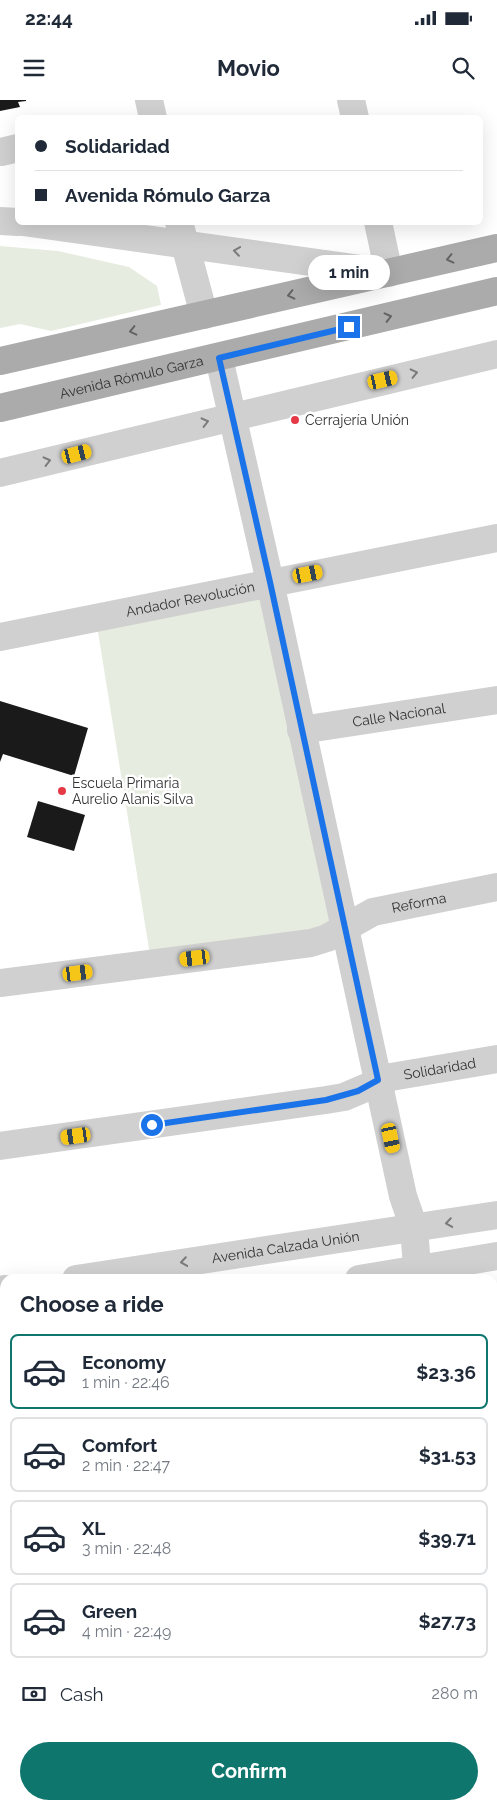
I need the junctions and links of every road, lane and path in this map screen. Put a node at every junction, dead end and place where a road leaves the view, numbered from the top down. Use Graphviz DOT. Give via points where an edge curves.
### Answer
graph roads {
  1 [pos="351,100"];
  2 [pos="354,115"];
  3 [pos="0,221"];
  4 [pos="15,222"];
  5 [pos="66,225"];
  6 [pos="379,225"];
  7 [pos="181,233"];
  8 [pos="497,248"];
  9 [pos="389,273"];
  10 [pos="497,291"];
  11 [pos="204,315"];
  12 [pos="497,354"];
  13 [pos="219,358"];
  14 [pos="0,361"];
  15 [pos="0,408"];
  16 [pos="232,416"];
  17 [pos="0,473"];
  18 [pos="497,538"];
  19 [pos="270,582"];
  20 [pos="0,637"];
  21 [pos="497,700"];
  22 [pos="301,730"];
  23 [pos="497,887"];
  24 [pos="344,928"];
  25 [pos="0,983"];
  26 [pos="497,1059"];
  27 [pos="378,1080"];
  28 [pos="0,1146"];
  29 [pos="403,1196"];
  30 [pos="497,1215"];
  31 [pos="414,1228"];
  32 [pos="382,1232"];
  33 [pos="497,1256"];
  34 [pos="109,1274"];
  35 [pos="373,1274"];
  36 [pos="417,1274"];
  1 -- 2 [label="street"];
  3 -- 4 [label="street"];
  5 -- 7 [label="street"];
  6 -- 9 [label="street"];
  9 -- 7 [label="street, one-way"];
  7 -- 11 [label="street"];
  8 -- 9 [label="main road, one-way"];
  9 -- 11 [label="main road, one-way"];
  13 -- 10 [label="main road, Avenida Rómulo Garza, one-way"];
  11 -- 14 [label="main road, one-way"];
  16 -- 12 [label="street, one-way"];
  13 -- 15 [label="main road, Avenida Rómulo Garza"];
  13 -- 16 [label="street"];
  17 -- 16 [label="street, one-way"];
  16 -- 19 [label="street"];
  18 -- 19 [label="street, Andador Revolución"];
  19 -- 20 [label="street, Andador Revolución"];
  19 -- 22 [label="street"];
  21 -- 22 [label="street, Calle Nacional"];
  22 -- 24 [label="street"];
  23 -- 24 [label="street, Reforma" via="386,908"];
  24 -- 25 [label="street, Reforma" via="311,943"];
  24 -- 27 [label="street"];
  26 -- 27 [label="street, Solidaridad"];
  27 -- 28 [label="street, Solidaridad" via="358,1091 326,1100"];
  27 -- 29 [label="street"];
  29 -- 31 [label="street"];
  29 -- 32 [label="street"];
  30 -- 31 [label="street, Avenida Calzada Unión, one-way"];
  31 -- 32 [label="street, Avenida Calzada Unión"];
  31 -- 36 [label="street"];
  32 -- 34 [label="street, Avenida Calzada Unión, one-way"];
  32 -- 35 [label="street"];
  33 -- 36 [label="street"];
}
